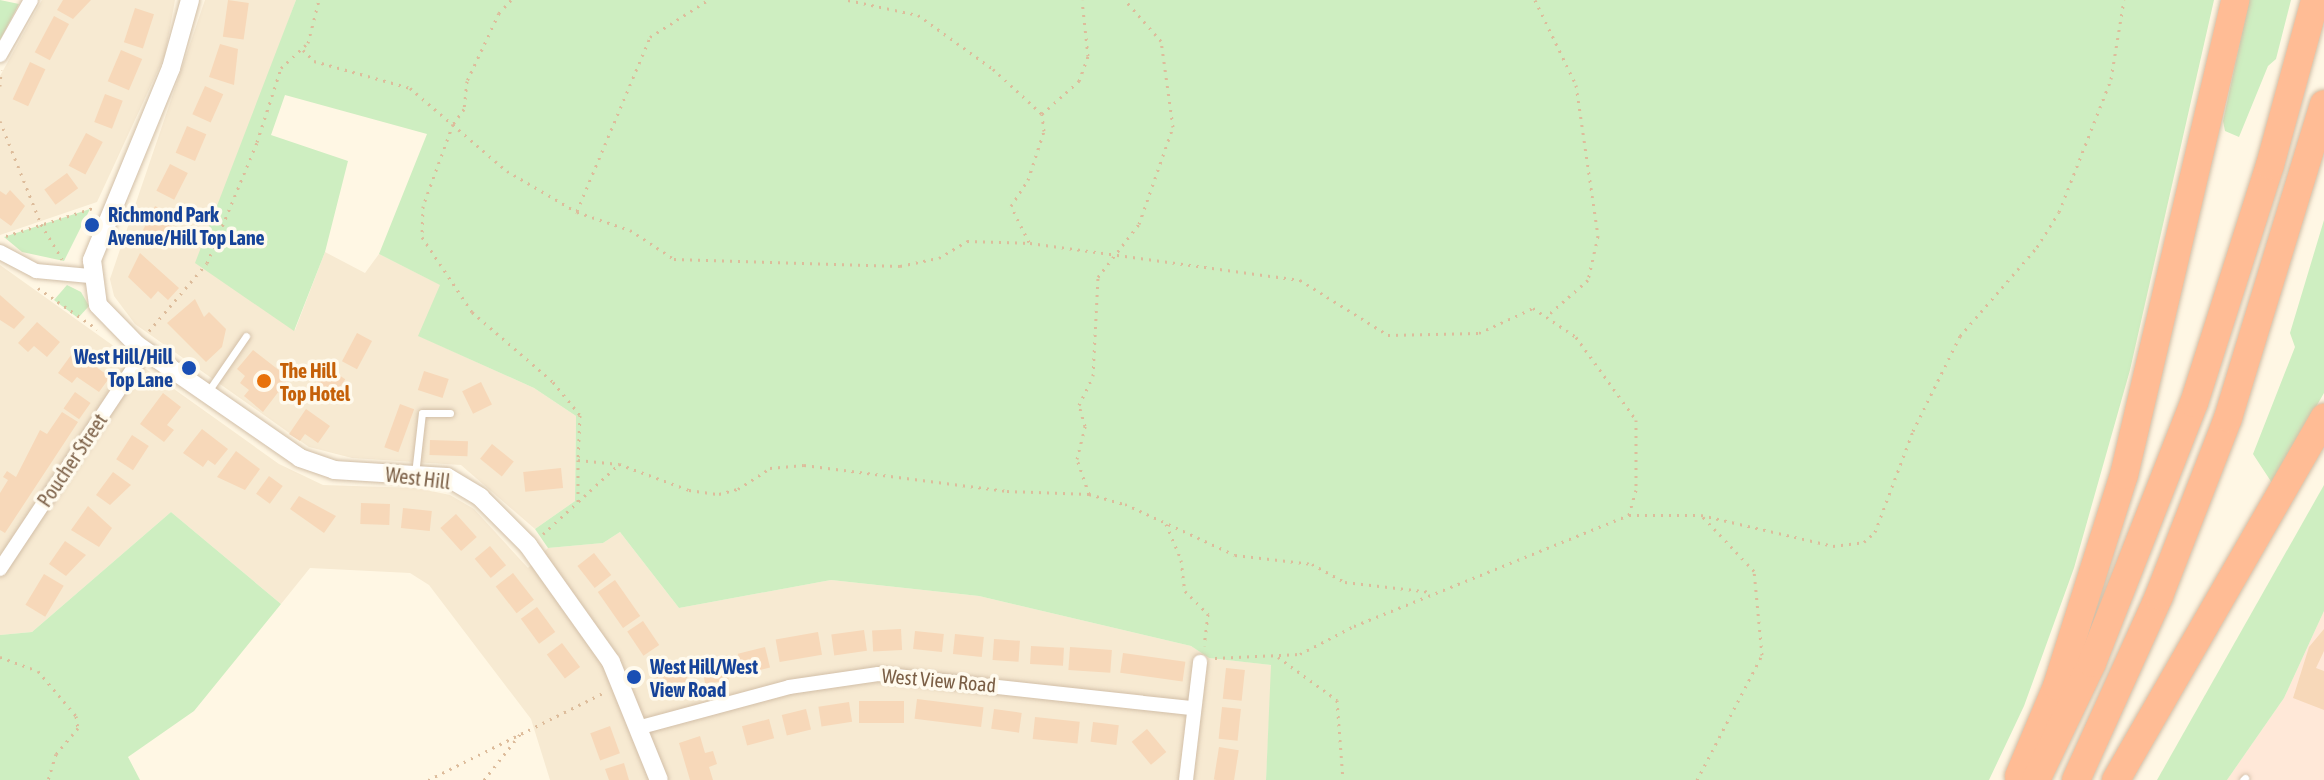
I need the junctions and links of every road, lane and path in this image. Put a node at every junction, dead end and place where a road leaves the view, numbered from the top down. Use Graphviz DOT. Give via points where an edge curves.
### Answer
graph roads {
  1 [pos="31,0"];
  2 [pos="190,0"];
  3 [pos="319,0"];
  4 [pos="511,0"];
  5 [pos="708,0"];
  6 [pos="848,0"];
  7 [pos="1082,0"];
  8 [pos="1125,0"];
  9 [pos="1535,0"];
  10 [pos="2124,0"];
  11 [pos="2235,0"];
  12 [pos="2315,0"];
  13 [pos="303,50"];
  14 [pos="0,57"];
  15 [pos="0,86"];
  16 [pos="2324,104"];
  17 [pos="1042,114"];
  18 [pos="0,121"];
  19 [pos="453,124"];
  20 [pos="116,200"];
  21 [pos="577,212"];
  22 [pos="41,224"];
  23 [pos="0,238"];
  24 [pos="1030,243"];
  25 [pos="0,252"];
  26 [pos="1113,253"];
  27 [pos="36,271"];
  28 [pos="82,276"];
  29 [pos="1548,315"];
  30 [pos="116,330"];
  31 [pos="246,336"];
  32 [pos="141,348"];
  33 [pos="206,394"];
  34 [pos="450,413"];
  35 [pos="2324,418"];
  36 [pos="578,460"];
  37 [pos="619,464"];
  38 [pos="415,475"];
  39 [pos="1089,494"];
  40 [pos="578,503"];
  41 [pos="1629,515"];
  42 [pos="1701,515"];
  43 [pos="1166,524"];
  44 [pos="528,545"];
  45 [pos="6,548"];
  46 [pos="0,569"];
  47 [pos="1435,593"];
  48 [pos="0,657"];
  49 [pos="1278,657"];
  50 [pos="1200,662"];
  51 [pos="623,683"];
  52 [pos="1193,708"];
  53 [pos="641,727"];
  54 [pos="524,730"];
  55 [pos="48,780"];
  56 [pos="428,780"];
  57 [pos="484,780"];
  58 [pos="659,780"];
  59 [pos="1186,780"];
  60 [pos="1343,780"];
  61 [pos="1697,780"];
  62 [pos="2017,780"];
  63 [pos="2036,780"];
  64 [pos="2076,780"];
  65 [pos="2116,780"];
  1 -- 14 [label="street"];
  2 -- 20 [label="street" via="171,68"];
  3 -- 13 [label="path"];
  4 -- 19 [label="path" via="473,67 464,109"];
  5 -- 21 [label="path" via="650,37 628,79 614,134 593,165"];
  6 -- 17 [label="path" via="918,15 993,69"];
  7 -- 17 [label="path" via="1088,56 1079,81"];
  8 -- 26 [label="path" via="1161,41 1173,127 1139,224"];
  9 -- 29 [label="path" via="1576,85 1598,236 1588,280"];
  10 -- 42 [label="path" via="2111,79 2059,212 1949,355 1875,532 1864,542 1833,546"];
  11 -- 62 [label="highway" via="2124,475 2057,686"];
  12 -- 63 [label="highway" via="2261,195 2188,418 2092,663"];
  13 -- 19 [label="path" via="314,61 410,88"];
  13 -- 32 [label="path" via="281,68 207,263"];
  14 -- 15 [label="path"];
  16 -- 64 [label="highway" via="2228,418 2159,596"];
  17 -- 24 [label="path" via="1040,144 1028,180 1011,206"];
  18 -- 22 [label="path"];
  19 -- 21 [label="path" via="507,171"];
  19 -- 36 [label="path" via="423,206 422,237 472,312 553,382 580,415"];
  20 -- 22 [label="path"];
  20 -- 28 [label="street"];
  21 -- 24 [label="path" via="630,230 674,259 900,266 939,258 967,241"];
  22 -- 23 [label="path"];
  22 -- 28 [label="path"];
  24 -- 26 [label="path"];
  25 -- 27 [label="street"];
  26 -- 29 [label="path" via="1300,280 1388,335 1479,333 1533,308"];
  26 -- 39 [label="path" via="1098,277 1093,376 1079,405 1085,426 1077,459"];
  27 -- 28 [label="street"];
  27 -- 30 [label="path" via="31,282 93,329"];
  28 -- 30 [label="street, West Hill"];
  29 -- 41 [label="path" via="1576,337 1636,420 1636,490"];
  30 -- 32 [label="street, West Hill"];
  31 -- 33 [label="lane"];
  32 -- 33 [label="street, West Hill"];
  32 -- 45 [label="street, Poucher Street"];
  33 -- 38 [label="street, West Hill" via="321,467"];
  34 -- 38 [label="lane" via="422,413"];
  35 -- 65 [label="highway"];
  36 -- 37 [label="path"];
  36 -- 40 [label="path"];
  37 -- 39 [label="path" via="689,490 719,494 738,489 770,468 804,465 1007,491"];
  37 -- 40 [label="path"];
  38 -- 44 [label="street, West Hill" via="459,481"];
  39 -- 43 [label="path"];
  40 -- 44 [label="path"];
  41 -- 42 [label="path"];
  41 -- 47 [label="path"];
  42 -- 61 [label="path" via="1754,571 1762,655"];
  43 -- 47 [label="path" via="1235,555 1312,564 1345,582"];
  43 -- 50 [label="path" via="1181,560 1185,591 1208,614"];
  44 -- 51 [label="street, West Hill"];
  45 -- 46 [label="street, Poucher Street"];
  47 -- 49 [label="path" via="1300,654"];
  48 -- 55 [label="path" via="38,671 76,716 78,728 56,754"];
  49 -- 50 [label="path" via="1231,655"];
  49 -- 60 [label="path" via="1337,700"];
  50 -- 52 [label="street"];
  51 -- 53 [label="street, West Hill"];
  51 -- 54 [label="path"];
  52 -- 53 [label="street, West View Road" via="878,674 789,687"];
  52 -- 59 [label="street"];
  53 -- 58 [label="street, West Hill"];
  54 -- 56 [label="path"];
  54 -- 57 [label="path"];
}
